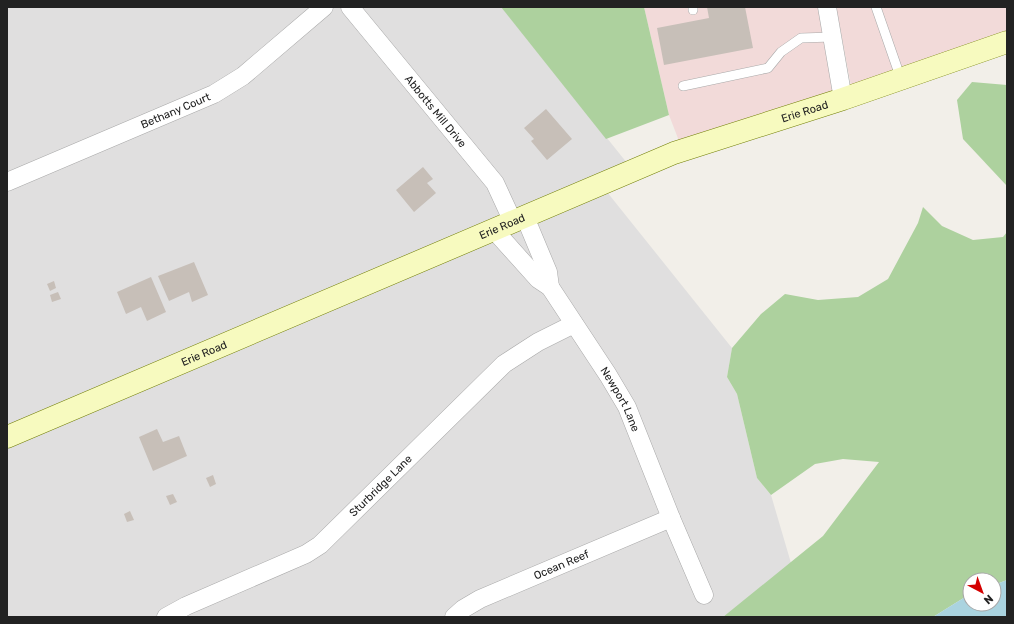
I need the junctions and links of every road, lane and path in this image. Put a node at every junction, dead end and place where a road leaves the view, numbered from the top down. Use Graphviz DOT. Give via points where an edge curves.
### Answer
graph roads {
  1 [pos="324,7"];
  2 [pos="350,7"];
  3 [pos="827,7"];
  4 [pos="876,7"];
  5 [pos="832,37"];
  6 [pos="1007,42"];
  7 [pos="901,79"];
  8 [pos="683,86"];
  9 [pos="843,99"];
  10 [pos="7,182"];
  11 [pos="511,223"];
  12 [pos="550,288"];
  13 [pos="574,324"];
  14 [pos="7,437"];
  15 [pos="671,518"];
  16 [pos="704,595"];
  17 [pos="166,617"];
  18 [pos="454,617"];
  1 -- 10 [label="street, Bethany Court" via="244,76 214,94"];
  2 -- 11 [label="street, Abbotts Mill Drive" via="495,183"];
  3 -- 5 [label="street"];
  4 -- 7 [label="lane"];
  5 -- 8 [label="lane" via="801,38 781,52 768,68"];
  5 -- 9 [label="street"];
  6 -- 7 [label="street, Erie Road"];
  7 -- 9 [label="street, Erie Road"];
  9 -- 11 [label="street, Erie Road" via="674,153"];
  11 -- 12 [label="street, Newport Lane" via="538,280"];
  11 -- 12 [label="street" via="548,272"];
  11 -- 14 [label="street, Erie Road"];
  12 -- 13 [label="street, Newport Lane"];
  13 -- 15 [label="street, Newport Lane" via="627,407"];
  13 -- 17 [label="street, Sturbridge Lane" via="538,342 504,364 320,545 306,554"];
  15 -- 16 [label="street, Newport Lane"];
  15 -- 18 [label="street, Ocean Reef" via="480,599"];
}
